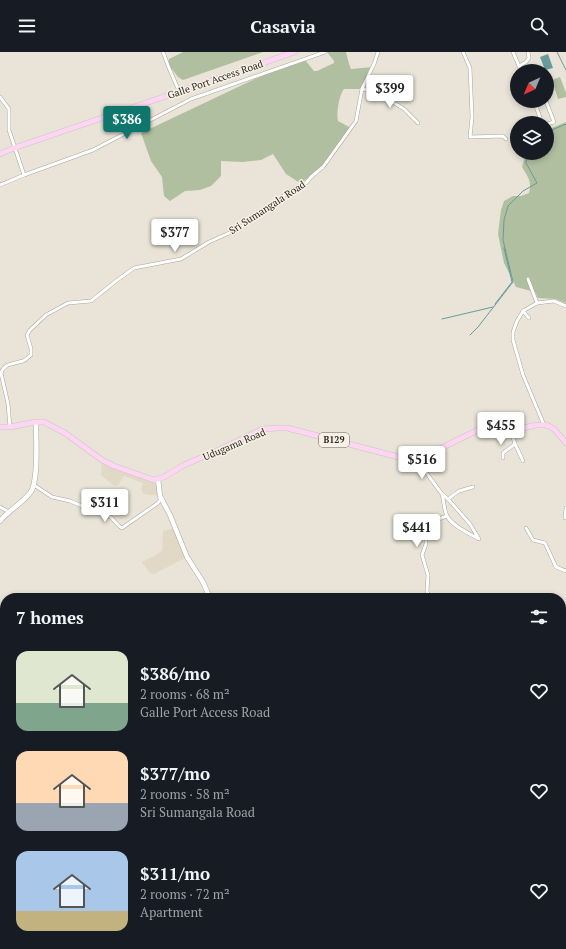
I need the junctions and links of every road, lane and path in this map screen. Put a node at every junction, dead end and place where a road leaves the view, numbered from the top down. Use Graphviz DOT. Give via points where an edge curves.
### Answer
graph roads {
  1 [pos="163,52"];
  2 [pos="295,52"];
  3 [pos="325,52"];
  4 [pos="378,52"];
  5 [pos="463,52"];
  6 [pos="513,52"];
  7 [pos="528,52"];
  8 [pos="518,64"];
  9 [pos="523,64"];
  10 [pos="362,89"];
  11 [pos="179,91"];
  12 [pos="0,97"];
  13 [pos="418,123"];
  14 [pos="506,139"];
  15 [pos="14,148"];
  16 [pos="0,154"];
  17 [pos="24,174"];
  18 [pos="0,185"];
  19 [pos="528,279"];
  20 [pos="537,303"];
  21 [pos="566,306"];
  22 [pos="523,311"];
  23 [pos="529,318"];
  24 [pos="36,422"];
  25 [pos="544,425"];
  26 [pos="0,427"];
  27 [pos="10,427"];
  28 [pos="510,431"];
  29 [pos="566,443"];
  30 [pos="515,444"];
  31 [pos="503,458"];
  32 [pos="418,459"];
  33 [pos="523,461"];
  34 [pos="158,479"];
  35 [pos="34,485"];
  36 [pos="472,487"];
  37 [pos="442,494"];
  38 [pos="160,496"];
  39 [pos="448,499"];
  40 [pos="0,507"];
  41 [pos="566,508"];
  42 [pos="9,512"];
  43 [pos="447,516"];
  44 [pos="565,518"];
  45 [pos="0,521"];
  46 [pos="526,528"];
  47 [pos="566,571"];
  48 [pos="208,593"];
  49 [pos="428,593"];
  1 -- 11 [label="street"];
  2 -- 11 [label="main road, Galle Port Access Road"];
  3 -- 17 [label="street" via="191,100 93,150"];
  4 -- 10 [label="street, Sri Sumangala Road"];
  5 -- 14 [label="street" via="470,68 470,137 503,136"];
  6 -- 8 [label="street"];
  7 -- 9 [label="street" via="528,61"];
  10 -- 13 [label="street" via="375,91 387,98 404,109"];
  10 -- 27 [label="street, Sri Sumangala Road" via="356,122 323,167 306,183 290,191 238,229 209,242 181,259 134,268 91,301 68,303 40,320 27,335 32,349 31,355 6,366 1,373"];
  11 -- 15 [label="main road, Galle Port Access Road"];
  12 -- 15 [label="street" via="9,109 9,130"];
  15 -- 16 [label="main road, Galle Port Access Road"];
  15 -- 17 [label="street"];
  17 -- 18 [label="street"];
  19 -- 20 [label="street"];
  20 -- 21 [label="street" via="554,301"];
  20 -- 22 [label="street"];
  22 -- 23 [label="street"];
  22 -- 25 [label="street" via="513,332 513,340 523,375"];
  24 -- 27 [label="main road"];
  24 -- 34 [label="main road" via="44,422 58,429 114,466 146,478"];
  24 -- 35 [label="main road"];
  25 -- 28 [label="main road, Udugama Road / B129"];
  25 -- 29 [label="main road" via="555,430"];
  26 -- 27 [label="main road"];
  28 -- 30 [label="street"];
  28 -- 32 [label="main road, Udugama Road / B129" via="478,430"];
  30 -- 31 [label="street" via="502,453"];
  30 -- 33 [label="street"];
  32 -- 34 [label="main road, Udugama Road / B129" via="402,458 288,428 271,428 252,434"];
  32 -- 37 [label="street"];
  34 -- 38 [label="main road"];
  35 -- 38 [label="street" via="52,497 94,511 105,511 122,528 158,503"];
  35 -- 42 [label="main road" via="30,493"];
  36 -- 39 [label="street" via="459,491"];
  37 -- 39 [label="street"];
  37 -- 43 [label="street"];
  38 -- 48 [label="main road" via="187,557"];
  39 -- 43 [label="street" via="470,524 479,539 451,522"];
  40 -- 42 [label="street"];
  41 -- 44 [label="street"];
  42 -- 45 [label="main road"];
  43 -- 49 [label="street" via="433,521 426,535 422,554 428,575"];
  46 -- 47 [label="street" via="533,540 545,543 556,567"];
}
